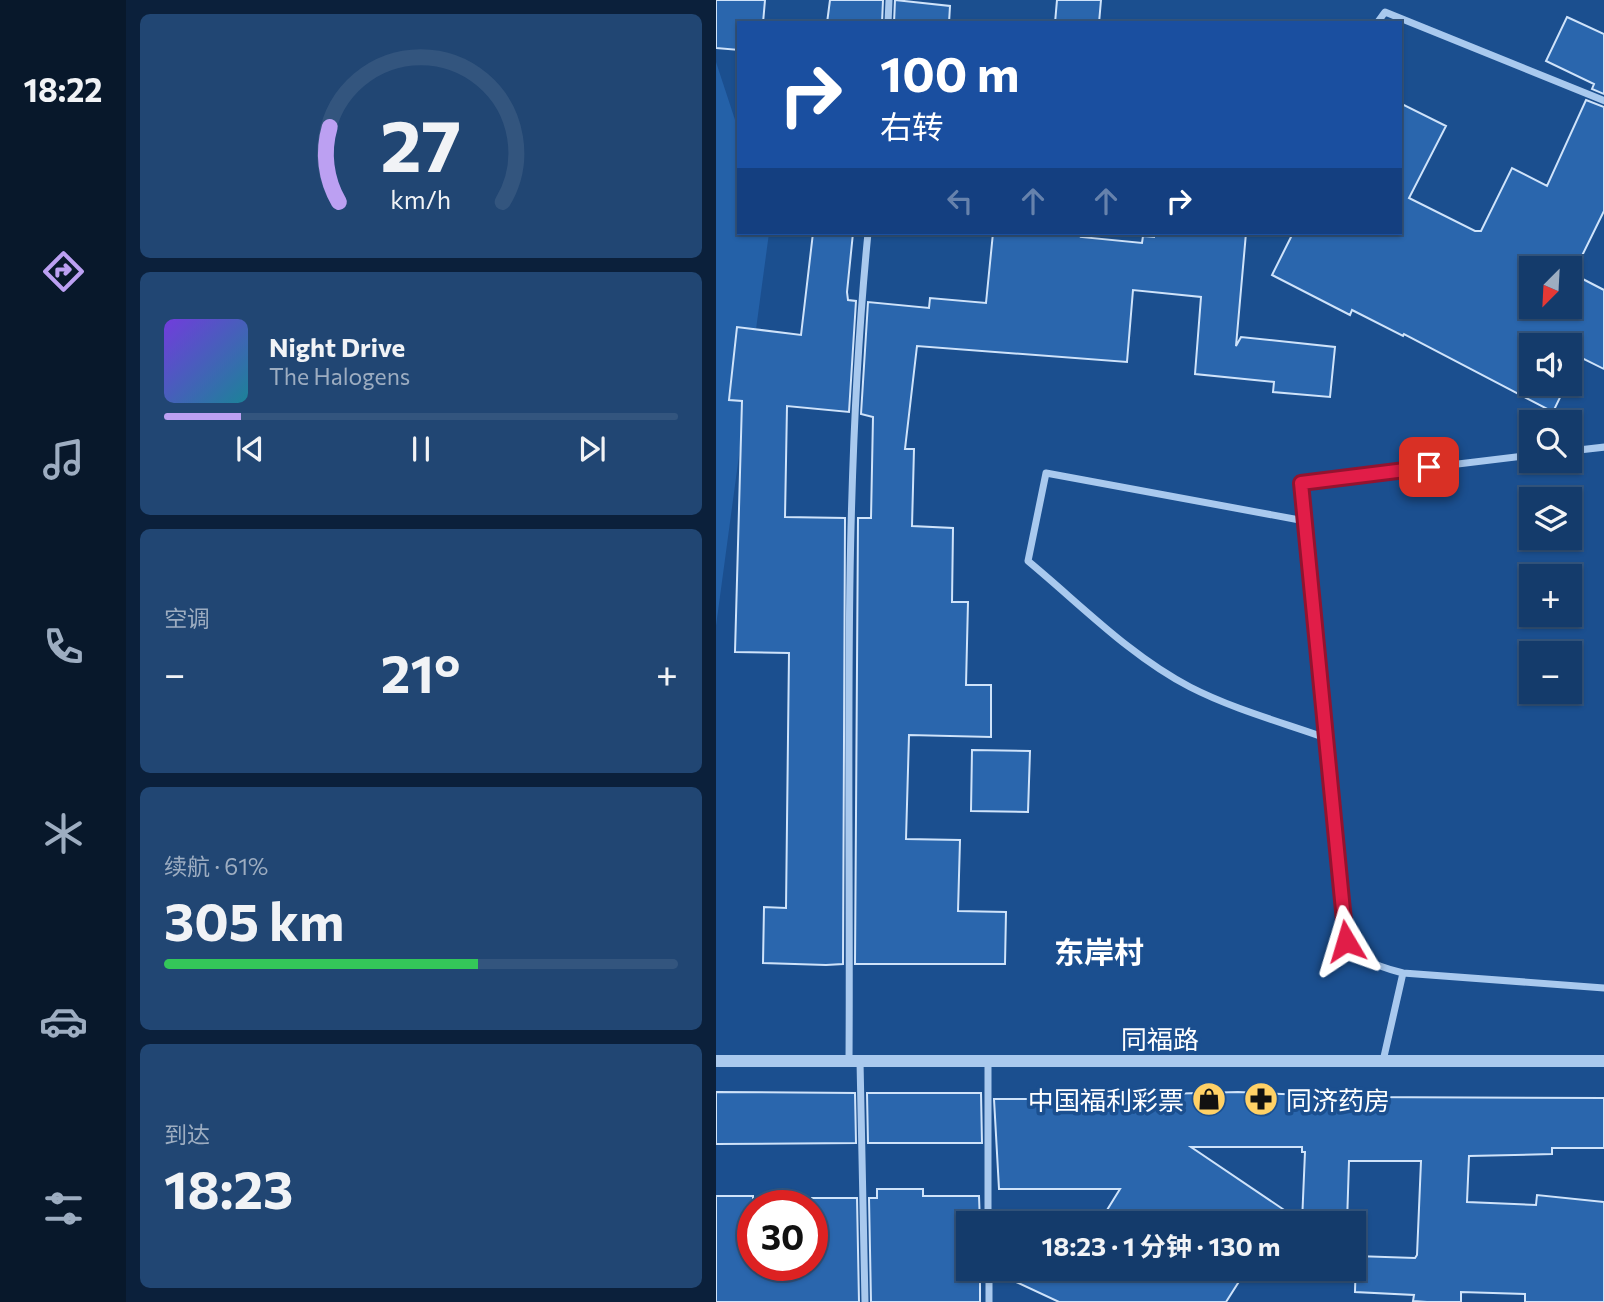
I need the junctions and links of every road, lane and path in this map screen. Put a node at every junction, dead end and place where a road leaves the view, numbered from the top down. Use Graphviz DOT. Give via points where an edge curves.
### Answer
graph roads {
  1 [pos="889,0"];
  2 [pos="888,21"];
  3 [pos="1378,21"];
  4 [pos="1604,101"];
  5 [pos="868,235"];
  6 [pos="1604,447"];
  7 [pos="1582,450"];
  8 [pos="1519,457"];
  9 [pos="1305,521"];
  10 [pos="1326,738"];
  11 [pos="1403,972"];
  12 [pos="1604,988"];
  13 [pos="716,1060"];
  14 [pos="855,1061"];
  15 [pos="988,1061"];
  16 [pos="1383,1061"];
  17 [pos="1604,1061"];
  18 [pos="988,1211"];
  19 [pos="988,1281"];
  20 [pos="865,1302"];
  21 [pos="988,1302"];
  1 -- 2 [label="street"];
  3 -- 4 [label="street" via="1385,12"];
  5 -- 14 [label="street" via="852,567"];
  6 -- 7 [label="street"];
  8 -- 9 [label="street" via="1301,483"];
  9 -- 10 [label="street"];
  9 -- 10 [label="street" via="1046,473 1028,561 1151,663 1189,686"];
  10 -- 11 [label="street" via="1346,941 1376,966"];
  11 -- 12 [label="street"];
  11 -- 16 [label="street"];
  13 -- 14 [label="street, 同福路"];
  14 -- 15 [label="street, 同福路"];
  14 -- 20 [label="street"];
  15 -- 16 [label="street, 同福路"];
  15 -- 18 [label="street"];
  16 -- 17 [label="street, 同福路"];
  19 -- 21 [label="street"];
}
